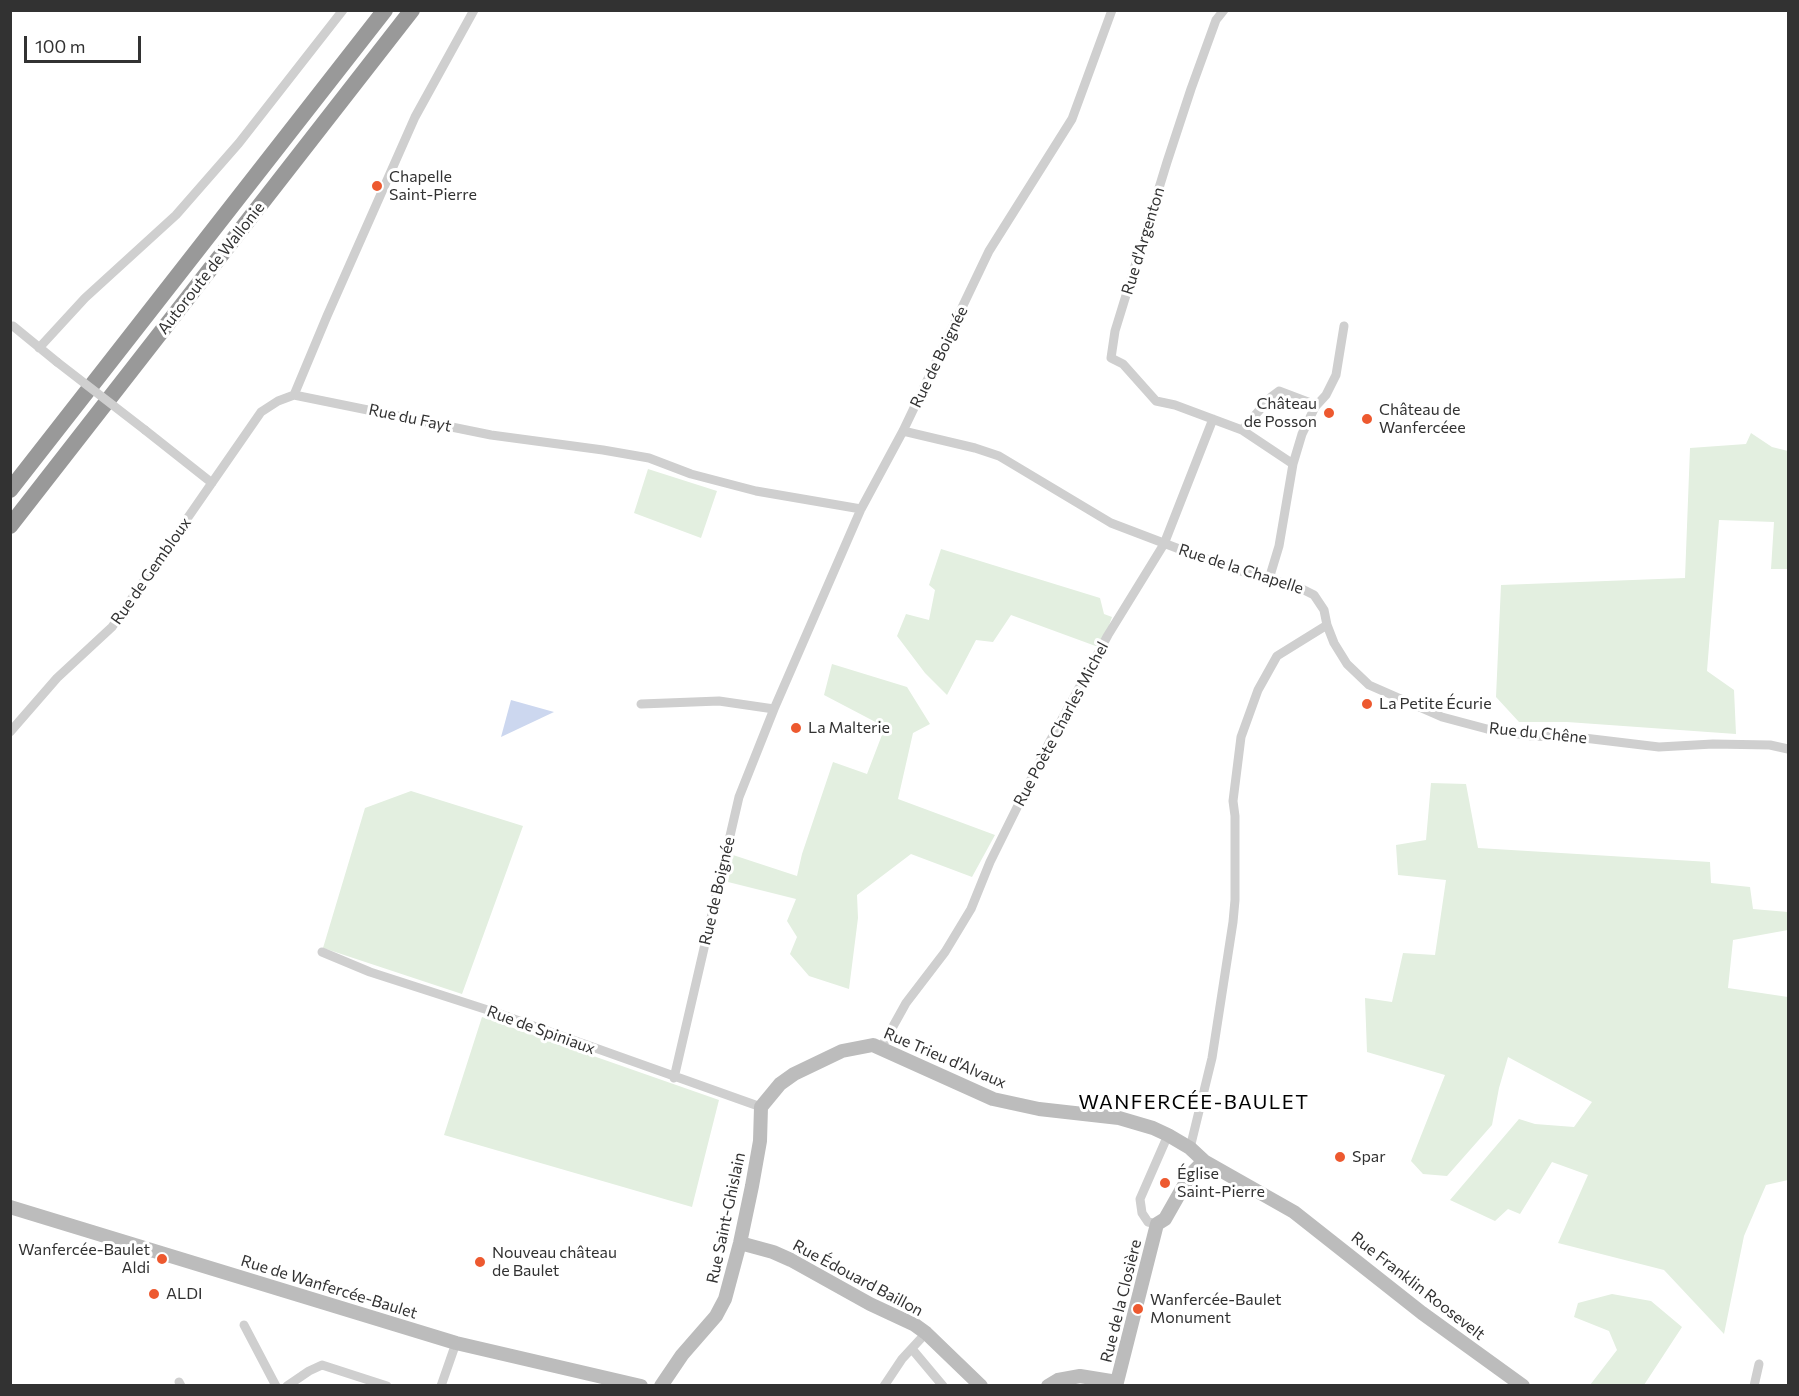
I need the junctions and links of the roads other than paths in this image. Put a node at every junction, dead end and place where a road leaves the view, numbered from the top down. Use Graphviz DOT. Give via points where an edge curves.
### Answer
graph roads {
  1 [pos="343,10"];
  2 [pos="385,10"];
  3 [pos="412,10"];
  4 [pos="474,10"];
  5 [pos="1112,10"];
  6 [pos="1224,10"];
  7 [pos="13,326"];
  8 [pos="1344,327"];
  9 [pos="39,348"];
  10 [pos="294,395"];
  11 [pos="1315,407"];
  12 [pos="1213,419"];
  13 [pos="1242,429"];
  14 [pos="903,432"];
  15 [pos="1293,464"];
  16 [pos="212,483"];
  17 [pos="10,490"];
  18 [pos="861,509"];
  19 [pos="10,525"];
  20 [pos="1164,544"];
  21 [pos="1269,579"];
  22 [pos="1327,625"];
  23 [pos="640,704"];
  24 [pos="774,709"];
  25 [pos="10,732"];
  26 [pos="1788,749"];
  27 [pos="322,952"];
  28 [pos="882,1048"];
  29 [pos="674,1078"];
  30 [pos="761,1107"];
  31 [pos="1168,1136"];
  32 [pos="1190,1148"];
  33 [pos="1204,1161"];
  34 [pos="10,1207"];
  35 [pos="1157,1224"];
  36 [pos="740,1244"];
  37 [pos="244,1325"];
  38 [pos="926,1333"];
  39 [pos="456,1343"];
  40 [pos="912,1349"];
  41 [pos="1759,1364"];
  42 [pos="1117,1384"];
  43 [pos="276,1386"];
  44 [pos="287,1386"];
  45 [pos="387,1386"];
  46 [pos="441,1386"];
  47 [pos="641,1386"];
  48 [pos="661,1386"];
  49 [pos="884,1386"];
  50 [pos="943,1386"];
  51 [pos="981,1386"];
  52 [pos="1048,1386"];
  53 [pos="1523,1386"];
  54 [pos="1754,1386"];
  1 -- 9 [label="street" via="240,143 176,215 85,298"];
  2 -- 17 [label="highway, Autoroute de Wallonie"];
  3 -- 19 [label="highway, Autoroute de Wallonie"];
  4 -- 10 [label="street" via="416,117"];
  5 -- 14 [label="street, Rue de Boignée" via="1072,119 989,251"];
  6 -- 12 [label="street, Rue d'Argenton" via="1216,20 1184,110 1115,330 1111,358 1123,364 1156,401"];
  7 -- 9 [label="street"];
  8 -- 11 [label="street" via="1336,375"];
  9 -- 16 [label="street, bridge"];
  10 -- 16 [label="street" via="261,412"];
  10 -- 18 [label="street, Rue du Fayt" via="491,435 649,458 756,491"];
  11 -- 13 [label="street" via="1279,391"];
  11 -- 15 [label="street"];
  12 -- 13 [label="street"];
  12 -- 20 [label="street, Rue Poète Charles Michel"];
  13 -- 15 [label="street"];
  14 -- 18 [label="street, Rue de Boignée"];
  14 -- 20 [label="street, Rue de la Chapelle" via="999,456 1111,523"];
  15 -- 21 [label="street" via="1279,546"];
  16 -- 25 [label="street, Rue de Gembloux" via="112,627 57,678"];
  18 -- 24 [label="street, Rue de Boignée"];
  20 -- 21 [label="street, Rue de la Chapelle"];
  20 -- 28 [label="street, Rue Poète Charles Michel" via="1107,635 1049,743 971,909 945,952 906,1003"];
  21 -- 22 [label="street, Rue de la Chapelle" via="1314,594 1324,610"];
  22 -- 26 [label="street, Rue du Chêne" via="1347,664 1369,685 1442,717 1532,736 1659,747 1713,744"];
  22 -- 32 [label="street" via="1277,656 1258,690 1241,737 1233,801 1233,922 1212,1058"];
  23 -- 24 [label="street" via="719,700"];
  24 -- 29 [label="street, Rue de Boignée" via="739,797"];
  27 -- 29 [label="street, Rue de Spiniaux"];
  28 -- 30 [label="main road, Rue Trieu d'Alvaux" via="873,1045 842,1051 812,1065 780,1084"];
  28 -- 31 [label="main road, Rue Trieu d'Alvaux" via="993,1099 1039,1109 1119,1118"];
  29 -- 30 [label="street, Rue de Spiniaux"];
  30 -- 36 [label="main road, Rue Saint-Ghislain" via="760,1141"];
  31 -- 32 [label="main road, Rue Trieu d'Alvaux"];
  31 -- 35 [label="street, Rue de la Closière" via="1140,1199 1148,1222"];
  32 -- 33 [label="main road, Rue Trieu d'Alvaux"];
  33 -- 35 [label="main road, Rue de la Closière" via="1190,1174 1165,1219"];
  33 -- 53 [label="main road, Rue Franklin Roosevelt" via="1294,1212"];
  34 -- 39 [label="main road, Rue de Wanfercée-Baulet"];
  35 -- 42 [label="main road, Rue de la Closière"];
  36 -- 38 [label="main road, Rue Édouard Baillon" via="773,1252 812,1270"];
  36 -- 48 [label="main road, Rue Saint-Ghislain" via="721,1309"];
  37 -- 43 [label="street"];
  38 -- 40 [label="street, Rue Édouard Baillon"];
  38 -- 51 [label="main road, Rue Édouard Baillon"];
  39 -- 46 [label="street"];
  39 -- 47 [label="main road, Rue de Wanfercée-Baulet"];
  40 -- 49 [label="street, Rue Édouard Baillon"];
  40 -- 50 [label="street"];
  41 -- 54 [label="street"];
  42 -- 52 [label="main road" via="1080,1376"];
  44 -- 45 [label="street" via="322,1365"];
}
